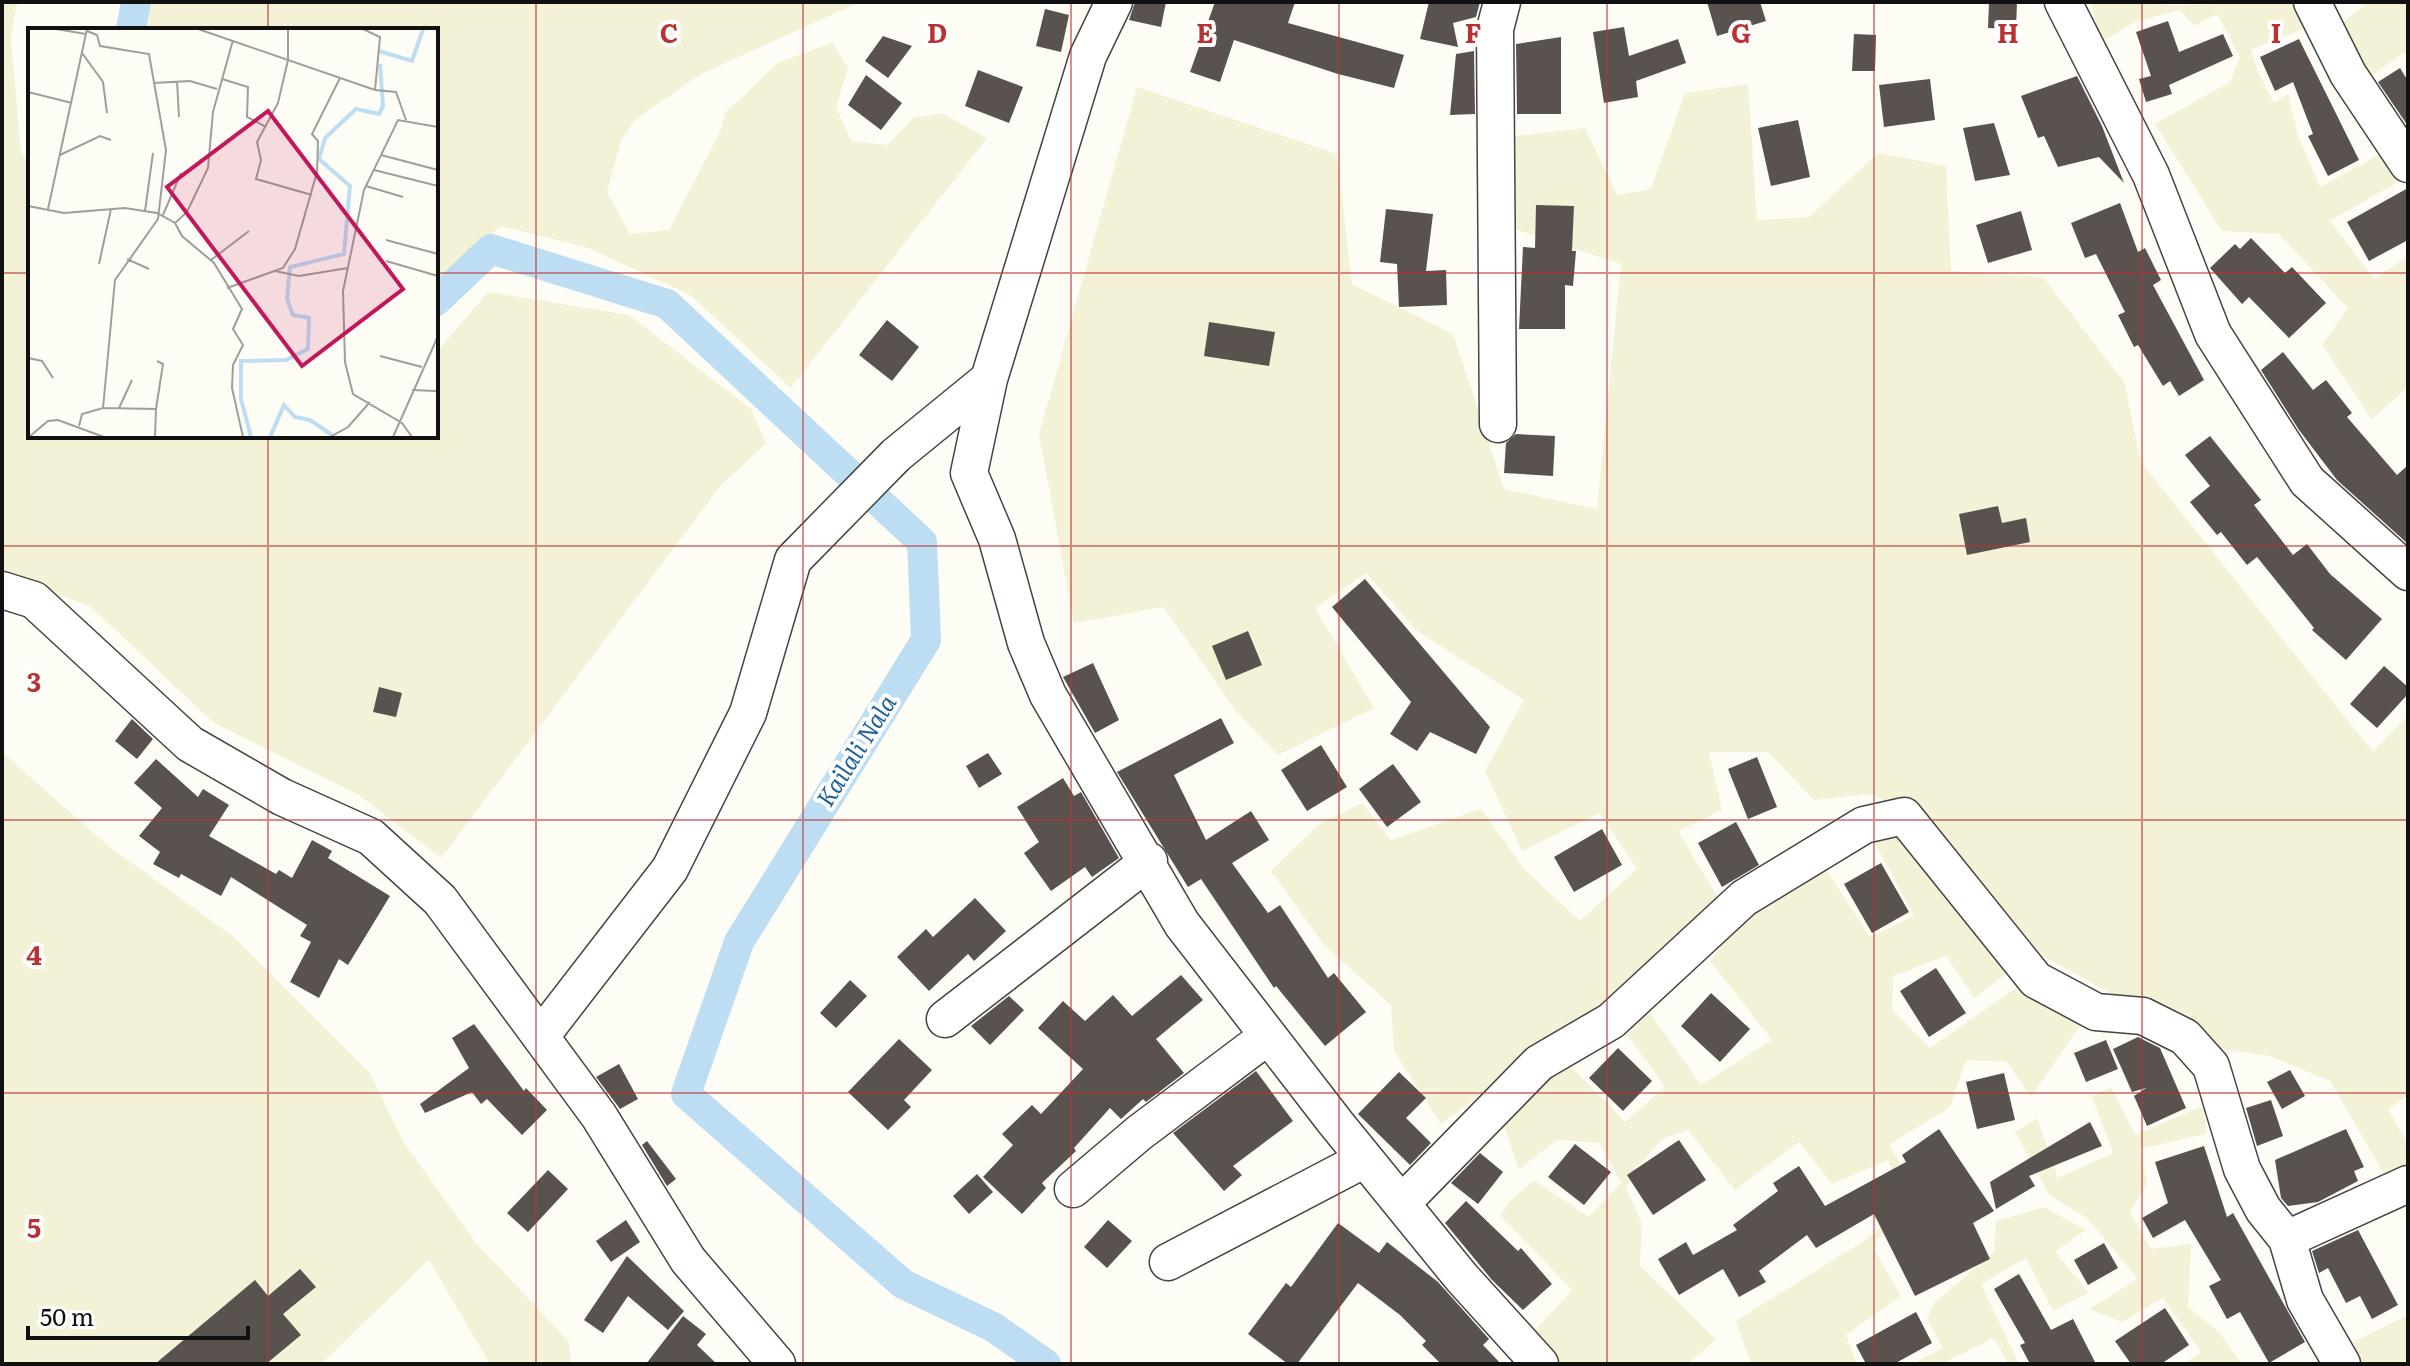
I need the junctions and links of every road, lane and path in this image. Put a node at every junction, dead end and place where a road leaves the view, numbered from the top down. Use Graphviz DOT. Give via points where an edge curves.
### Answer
graph roads {
  1 [pos="1114,2"];
  2 [pos="1502,2"];
  3 [pos="2063,2"];
  4 [pos="2312,2"];
  5 [pos="2408,164"];
  6 [pos="989,379"];
  7 [pos="1498,424"];
  8 [pos="2408,572"];
  9 [pos="2,590"];
  10 [pos="1149,861"];
  11 [pos="945,1019"];
  12 [pos="541,1036"];
  13 [pos="1268,1036"];
  14 [pos="1365,1159"];
  15 [pos="2408,1184"];
  16 [pos="1073,1189"];
  17 [pos="1402,1203"];
  18 [pos="2287,1239"];
  19 [pos="1168,1262"];
  20 [pos="777,1364"];
  21 [pos="1540,1364"];
  22 [pos="2342,1364"];
  1 -- 6 [label="street" via="1088,56"];
  2 -- 7 [label="street" via="1495,29"];
  3 -- 8 [label="street" via="2151,175 2213,334 2307,481"];
  4 -- 5 [label="street" via="2348,74"];
  6 -- 10 [label="street" via="969,473 997,539 1026,643 1048,695"];
  6 -- 12 [label="street" via="896,455 793,560 748,713 670,869"];
  9 -- 12 [label="street" via="34,600 190,744 282,797 371,837 440,900"];
  10 -- 11 [label="street"];
  10 -- 13 [label="street" via="1182,924"];
  12 -- 20 [label="street" via="599,1116 688,1260"];
  13 -- 14 [label="street"];
  13 -- 16 [label="street"];
  14 -- 17 [label="street"];
  14 -- 19 [label="street"];
  15 -- 18 [label="street"];
  17 -- 18 [label="street" via="1539,1063 1611,1021 1744,898 1864,825 1904,816 2036,980 2096,1012 2143,1016 2194,1046 2211,1066 2242,1169"];
  17 -- 21 [label="street"];
  18 -- 22 [label="street" via="2305,1300"];
}
